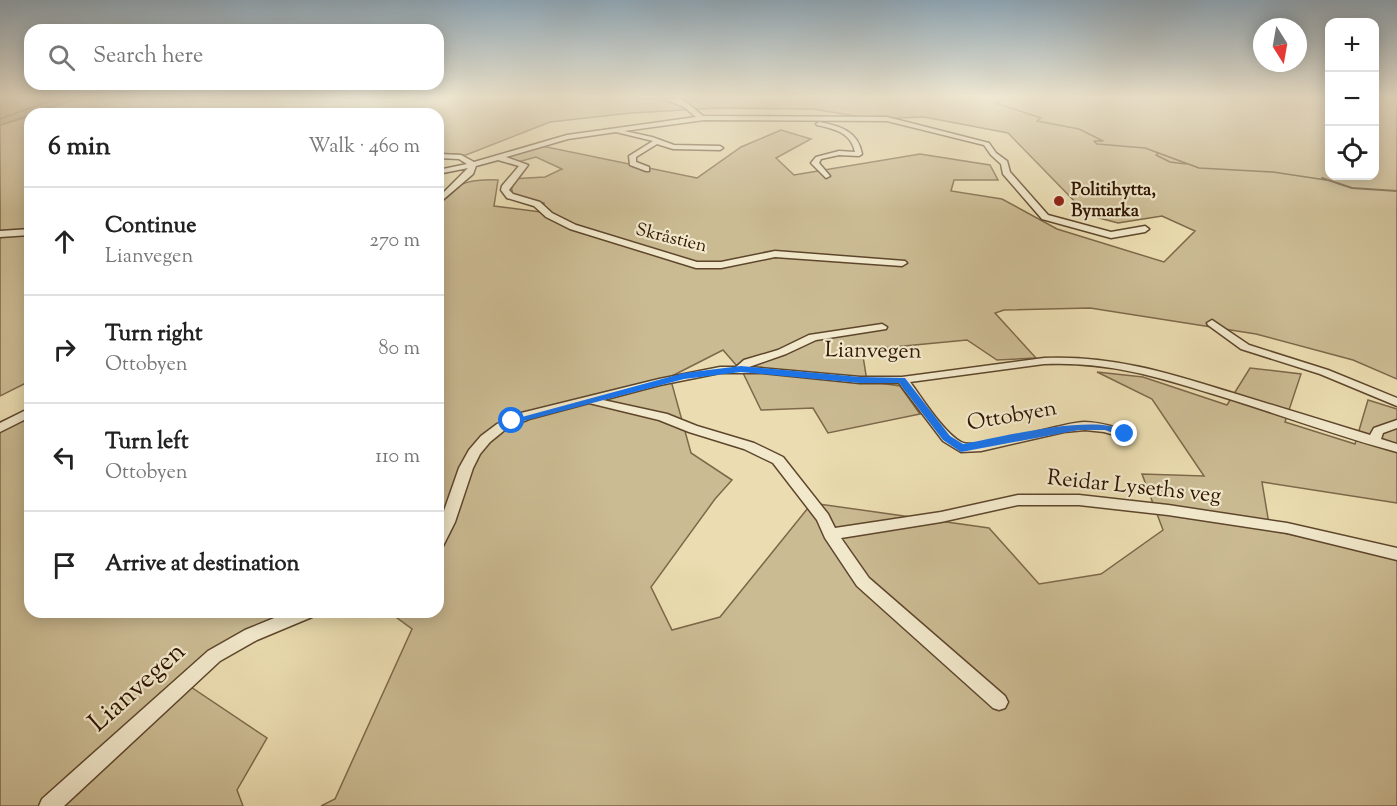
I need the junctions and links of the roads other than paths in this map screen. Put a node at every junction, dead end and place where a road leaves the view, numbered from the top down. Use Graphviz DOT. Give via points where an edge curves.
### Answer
graph roads {
  1 [pos="580,136"];
  2 [pos="634,136"];
  3 [pos="850,136"];
  4 [pos="954,136"];
  5 [pos="657,142"];
  6 [pos="720,148"];
  7 [pos="444,156"];
  8 [pos="497,157"];
  9 [pos="473,165"];
  10 [pos="646,169"];
  11 [pos="444,171"];
  12 [pos="826,176"];
  13 [pos="444,196"];
  14 [pos="1145,229"];
  15 [pos="24,232"];
  16 [pos="0,234"];
  17 [pos="902,263"];
  18 [pos="1212,322"];
  19 [pos="882,327"];
  20 [pos="741,369"];
  21 [pos="902,380"];
  22 [pos="589,400"];
  23 [pos="1397,402"];
  24 [pos="24,415"];
  25 [pos="1397,424"];
  26 [pos="0,428"];
  27 [pos="1125,434"];
  28 [pos="1374,441"];
  29 [pos="1397,448"];
  30 [pos="444,530"];
  31 [pos="830,534"];
  32 [pos="1397,554"];
  33 [pos="291,618"];
  34 [pos="999,702"];
  35 [pos="49,806"];
  1 -- 8 [label="street"];
  2 -- 5 [label="street"];
  3 -- 12 [label="street" via="857,142 859,154 834,154 816,160 816,166"];
  4 -- 14 [label="street" via="987,144 1035,208 1049,219 1111,235"];
  5 -- 6 [label="street" via="676,147"];
  5 -- 10 [label="street" via="632,156 633,163"];
  7 -- 9 [label="street" via="462,157"];
  8 -- 9 [label="street"];
  8 -- 17 [label="street, Skråstien" via="524,165 506,186 510,196 537,204 573,227 677,261 721,265 785,254"];
  9 -- 11 [label="street"];
  9 -- 13 [label="street"];
  15 -- 16 [label="street"];
  18 -- 23 [label="street" via="1245,347 1324,372"];
  19 -- 20 [label="street" via="813,337 748,362"];
  20 -- 21 [label="street, Lianvegen"];
  20 -- 22 [label="street, Lianvegen" via="684,376"];
  21 -- 27 [label="street, Ottobyen" via="947,438 961,448 1079,427 1106,427"];
  21 -- 28 [label="street, Lianvegen" via="1044,361 1109,363 1170,376"];
  22 -- 30 [label="street, Lianvegen" via="512,421 486,436 469,460"];
  22 -- 31 [label="street" via="663,417 772,456 792,476"];
  24 -- 26 [label="street"];
  25 -- 28 [label="street" via="1378,431"];
  28 -- 29 [label="street, Lianvegen"];
  31 -- 32 [label="street, Reidar Lyseths veg" via="941,517 1018,500 1080,500 1287,528"];
  31 -- 34 [label="street" via="874,593"];
  33 -- 35 [label="street, Lianvegen" via="214,656"];
}
